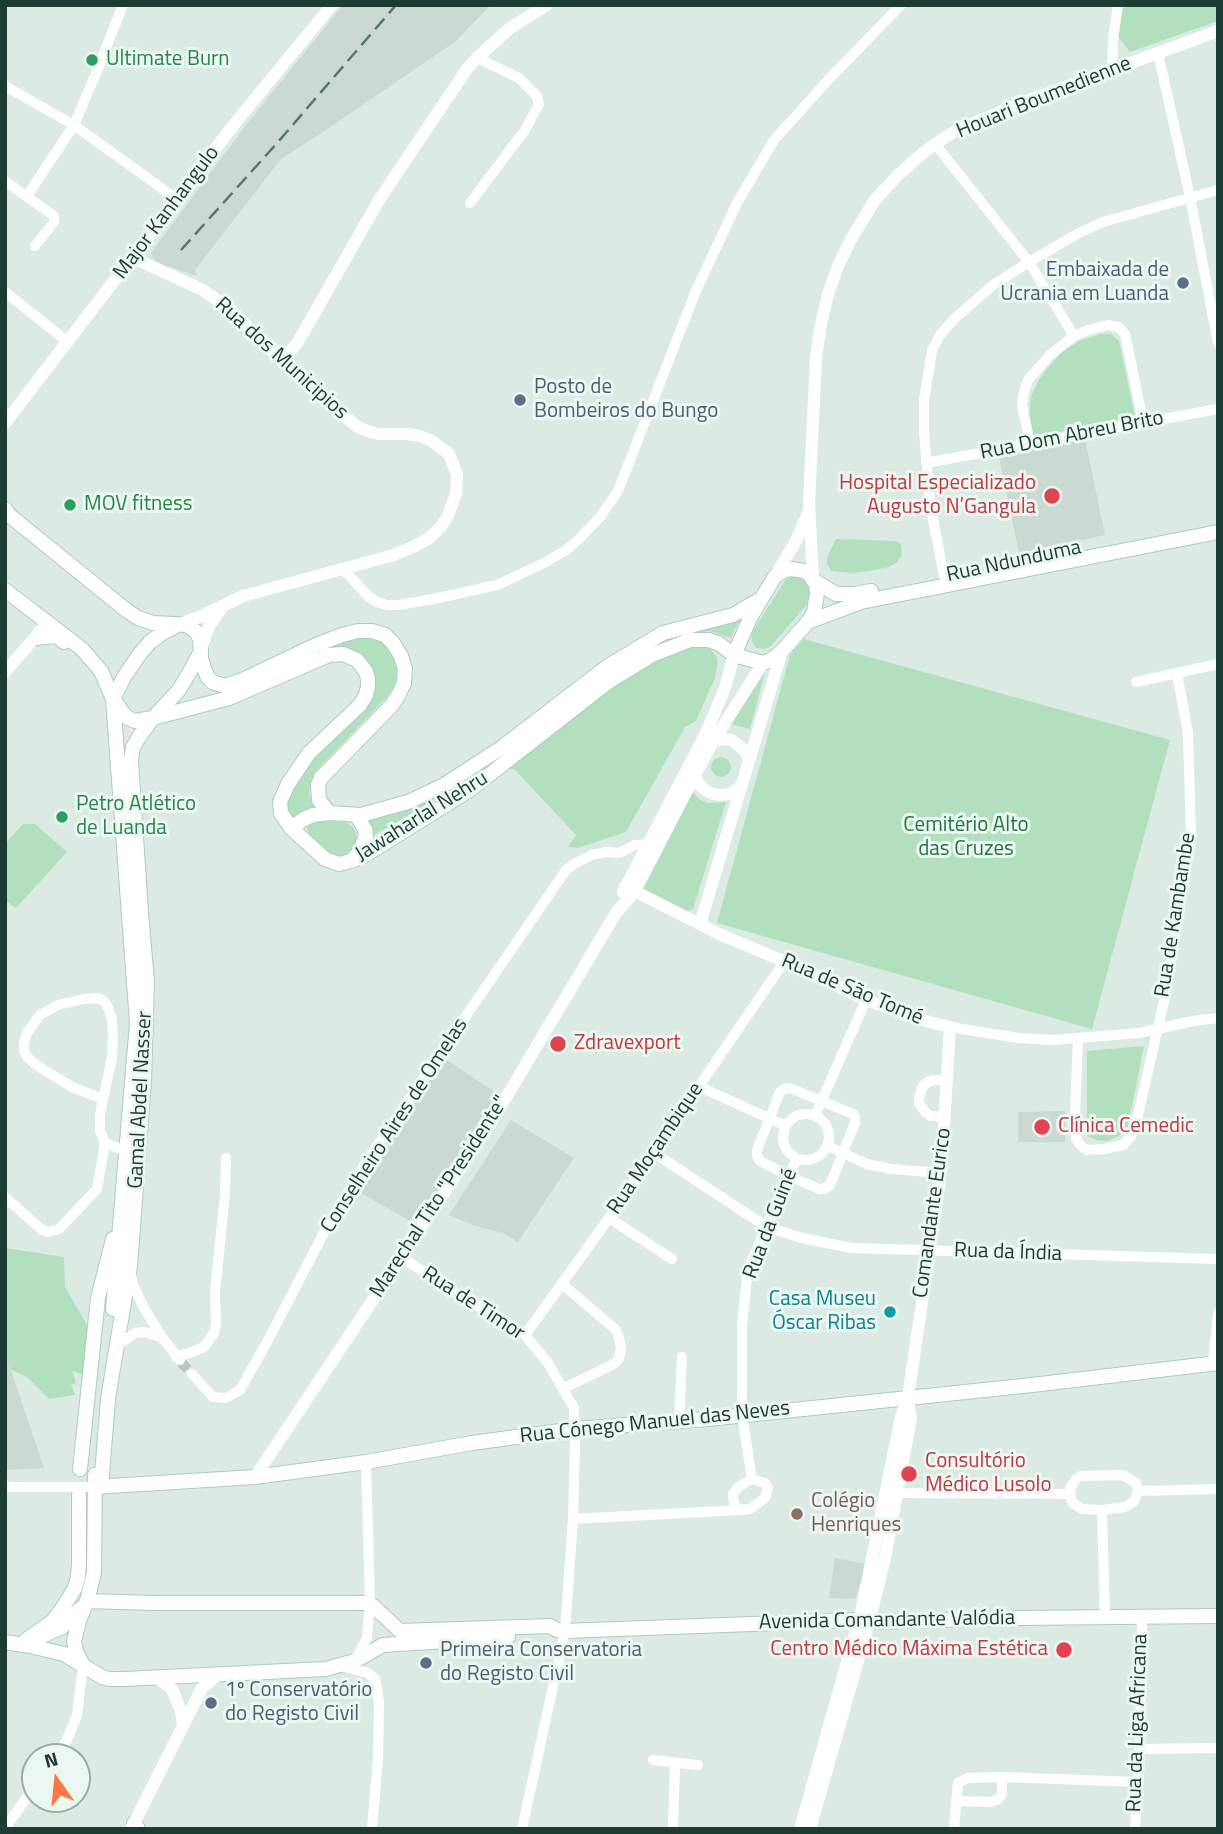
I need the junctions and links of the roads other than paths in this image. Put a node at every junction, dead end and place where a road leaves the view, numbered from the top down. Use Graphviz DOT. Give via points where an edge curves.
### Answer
graph roads {
  1 [pos="122,5"];
  2 [pos="332,5"];
  3 [pos="547,5"];
  4 [pos="901,5"];
  5 [pos="1118,5"];
  6 [pos="1218,31"];
  7 [pos="1158,53"];
  8 [pos="477,58"];
  9 [pos="1112,71"];
  10 [pos="5,86"];
  11 [pos="74,125"];
  12 [pos="935,144"];
  13 [pos="5,181"];
  14 [pos="1218,190"];
  15 [pos="27,196"];
  16 [pos="1190,197"];
  17 [pos="178,200"];
  18 [pos="470,203"];
  19 [pos="35,246"];
  20 [pos="133,258"];
  21 [pos="1029,262"];
  22 [pos="5,292"];
  23 [pos="1074,336"];
  24 [pos="68,342"];
  25 [pos="1218,344"];
  26 [pos="282,361"];
  27 [pos="1218,408"];
  28 [pos="1143,422"];
  29 [pos="5,423"];
  30 [pos="1030,444"];
  31 [pos="926,463"];
  32 [pos="5,509"];
  33 [pos="809,510"];
  34 [pos="1218,524"];
  35 [pos="1218,532"];
  36 [pos="342,568"];
  37 [pos="775,576"];
  38 [pos="944,576"];
  39 [pos="813,580"];
  40 [pos="5,590"];
  41 [pos="760,599"];
  42 [pos="226,604"];
  43 [pos="48,622"];
  44 [pos="808,622"];
  45 [pos="180,624"];
  46 [pos="36,638"];
  47 [pos="201,650"];
  48 [pos="782,651"];
  49 [pos="734,655"];
  50 [pos="763,663"];
  51 [pos="1218,664"];
  52 [pos="5,672"];
  53 [pos="1177,674"];
  54 [pos="1136,682"];
  55 [pos="113,699"];
  56 [pos="153,718"];
  57 [pos="714,740"];
  58 [pos="699,745"];
  59 [pos="748,766"];
  60 [pos="119,768"];
  61 [pos="693,768"];
  62 [pos="742,786"];
  63 [pos="329,813"];
  64 [pos="354,815"];
  65 [pos="291,828"];
  66 [pos="653,845"];
  67 [pos="618,853"];
  68 [pos="351,861"];
  69 [pos="640,868"];
  70 [pos="630,889"];
  71 [pos="700,924"];
  72 [pos="783,961"];
  73 [pos="866,999"];
  74 [pos="1218,1018"];
  75 [pos="950,1027"];
  76 [pos="1157,1029"];
  77 [pos="1078,1038"];
  78 [pos="948,1080"];
  79 [pos="700,1087"];
  80 [pos="103,1099"];
  81 [pos="822,1101"];
  82 [pos="815,1116"];
  83 [pos="946,1117"];
  84 [pos="769,1119"];
  85 [pos="786,1126"];
  86 [pos="105,1143"];
  87 [pos="828,1146"];
  88 [pos="125,1151"];
  89 [pos="654,1153"];
  90 [pos="843,1153"];
  91 [pos="226,1158"];
  92 [pos="797,1158"];
  93 [pos="941,1173"];
  94 [pos="789,1176"];
  95 [pos="5,1197"];
  96 [pos="122,1203"];
  97 [pos="609,1218"];
  98 [pos="767,1227"];
  99 [pos="929,1250"];
  100 [pos="401,1257"];
  101 [pos="672,1259"];
  102 [pos="1218,1259"];
  103 [pos="130,1266"];
  104 [pos="562,1284"];
  105 [pos="1218,1313"];
  106 [pos="525,1335"];
  107 [pos="163,1339"];
  108 [pos="115,1348"];
  109 [pos="682,1357"];
  110 [pos="1215,1363"];
  111 [pos="192,1374"];
  112 [pos="564,1388"];
  113 [pos="908,1397"];
  114 [pos="742,1415"];
  115 [pos="679,1422"];
  116 [pos="575,1429"];
  117 [pos="366,1462"];
  118 [pos="80,1469"];
  119 [pos="255,1477"];
  120 [pos="752,1479"];
  121 [pos="5,1486"];
  122 [pos="97,1487"];
  123 [pos="1218,1489"];
  124 [pos="1138,1491"];
  125 [pos="891,1493"];
  126 [pos="1070,1494"];
  127 [pos="79,1495"];
  128 [pos="741,1510"];
  129 [pos="1102,1510"];
  130 [pos="573,1519"];
  131 [pos="86,1603"];
  132 [pos="370,1603"];
  133 [pos="1218,1616"];
  134 [pos="1105,1617"];
  135 [pos="1142,1617"];
  136 [pos="864,1621"];
  137 [pos="561,1631"];
  138 [pos="14,1641"];
  139 [pos="355,1661"];
  140 [pos="83,1665"];
  141 [pos="341,1666"];
  142 [pos="219,1674"];
  143 [pos="157,1678"];
  144 [pos="183,1724"];
  145 [pos="65,1743"];
  146 [pos="1218,1748"];
  147 [pos="1140,1749"];
  148 [pos="828,1750"];
  149 [pos="653,1760"];
  150 [pos="675,1763"];
  151 [pos="698,1765"];
  152 [pos="1002,1777"];
  153 [pos="1138,1782"];
  154 [pos="956,1801"];
  155 [pos="21,1806"];
  156 [pos="135,1827"];
  157 [pos="5,1828"];
  158 [pos="372,1829"];
  159 [pos="522,1829"];
  160 [pos="673,1829"];
  161 [pos="800,1829"];
  162 [pos="810,1829"];
  163 [pos="954,1829"];
  164 [pos="1135,1829"];
  1 -- 11 [label="street"];
  2 -- 17 [label="street, Major Kanhangulo"];
  3 -- 8 [label="street" via="510,28"];
  4 -- 36 [label="street" via="774,140 737,203 695,293 618,491 579,539 544,564 497,584 399,605 377,602"];
  5 -- 9 [label="street"];
  6 -- 7 [label="street, Houari Boumedienne"];
  7 -- 9 [label="street, Houari Boumedienne"];
  7 -- 16 [label="street"];
  8 -- 18 [label="street" via="519,79 537,96 538,104 525,130"];
  8 -- 26 [label="street" via="379,201 298,342"];
  9 -- 12 [label="street, Houari Boumedienne" via="993,114"];
  10 -- 11 [label="street"];
  11 -- 15 [label="street"];
  11 -- 17 [label="street"];
  12 -- 21 [label="street"];
  12 -- 33 [label="street, Houari Boumedienne" via="875,201 850,239 828,295 816,357"];
  13 -- 15 [label="street"];
  14 -- 16 [label="street"];
  15 -- 19 [label="street" via="55,219"];
  16 -- 21 [label="street" via="1103,222"];
  16 -- 25 [label="street"];
  17 -- 20 [label="street, Major Kanhangulo"];
  20 -- 24 [label="street, Major Kanhangulo"];
  20 -- 26 [label="street, Rua dos Municipios" via="203,290 230,309"];
  21 -- 23 [label="street"];
  21 -- 31 [label="street" via="993,285 953,320 932,350 924,400"];
  22 -- 24 [label="street"];
  23 -- 28 [label="street" via="1108,325 1125,334"];
  23 -- 30 [label="street" via="1028,380 1022,405"];
  24 -- 29 [label="street, Major Kanhangulo"];
  26 -- 36 [label="street, Rua dos Municipios" via="356,426 378,434 432,441 449,454 457,475 454,503 429,538 394,555"];
  27 -- 28 [label="street, Rua Dom Abreu Brito"];
  28 -- 30 [label="street, Rua Dom Abreu Brito"];
  30 -- 31 [label="street, Rua Dom Abreu Brito"];
  31 -- 38 [label="street"];
  32 -- 45 [label="main road" via="138,618"];
  33 -- 37 [label="street"];
  33 -- 39 [label="street"];
  34 -- 38 [label="main road, Rua Ndunduma"];
  35 -- 44 [label="main road, Rua Ndunduma" via="861,602"];
  36 -- 42 [label="street, Rua dos Municipios"];
  37 -- 39 [label="main road, Rua Ndunduma" via="795,569"];
  37 -- 41 [label="main road"];
  38 -- 39 [label="main road, Rua Ndunduma" via="842,595"];
  39 -- 44 [label="main road" via="817,593"];
  40 -- 43 [label="main road"];
  41 -- 49 [label="main road"];
  41 -- 64 [label="main road, Jawaharlal Nehru" via="733,615 663,633 635,649 444,785 408,802"];
  42 -- 45 [label="street, Rua dos Municipios"];
  42 -- 47 [label="street" via="209,626"];
  43 -- 46 [label="street"];
  43 -- 55 [label="main road" via="95,662"];
  44 -- 48 [label="main road"];
  45 -- 47 [label="main road" via="197,632"];
  45 -- 55 [label="main road" via="139,654"];
  46 -- 52 [label="street"];
  46 -- 60 [label="main road" via="56,636 99,677"];
  47 -- 56 [label="main road, Gamal Abdel Nasser" via="179,690"];
  47 -- 63 [label="main road" via="207,676 225,686 350,633 372,631 393,643 405,669 404,683 392,705 321,778 318,800"];
  48 -- 50 [label="main road"];
  48 -- 59 [label="street"];
  49 -- 50 [label="main road, Jawaharlal Nehru"];
  49 -- 58 [label="street, Marechal Tito \"Presidente\"" via="725,688"];
  49 -- 68 [label="main road, Jawaharlal Nehru" via="718,643 690,640 643,660 471,789"];
  50 -- 57 [label="street, Marechal Tito \"Presidente\""];
  51 -- 53 [label="street"];
  53 -- 54 [label="street"];
  53 -- 76 [label="street, Rua de Kambambe" via="1188,733 1191,837"];
  55 -- 56 [label="main road" via="126,717 135,721"];
  55 -- 60 [label="main road, Gamal Abdel Nasser"];
  56 -- 65 [label="main road" via="229,698 329,655 357,660 366,672 366,695 309,753 283,793 281,813"];
  56 -- 103 [label="main road, Gamal Abdel Nasser" via="133,747 131,761 147,982"];
  57 -- 58 [label="street"];
  57 -- 59 [label="street" via="732,740 739,745 749,758"];
  57 -- 61 [label="street, Marechal Tito \"Presidente\""];
  58 -- 61 [label="street, Marechal Tito \"Presidente\""];
  59 -- 62 [label="street"];
  60 -- 88 [label="main road, Gamal Abdel Nasser" via="137,1023"];
  61 -- 62 [label="street" via="698,783 713,794 730,794"];
  61 -- 66 [label="street, Marechal Tito \"Presidente\""];
  62 -- 71 [label="street"];
  63 -- 64 [label="main road, Jawaharlal Nehru"];
  63 -- 65 [label="main road" via="313,815"];
  64 -- 68 [label="main road" via="366,836"];
  65 -- 68 [label="main road, Jawaharlal Nehru" via="325,859 339,864"];
  66 -- 67 [label="street" via="635,845"];
  66 -- 69 [label="street, Marechal Tito \"Presidente\""];
  67 -- 69 [label="street"];
  67 -- 111 [label="street, Conselheiro Aires de Omelas" via="593,855 566,870 366,1162 240,1390 226,1398 213,1396"];
  69 -- 70 [label="street, Marechal Tito \"Presidente\""];
  70 -- 71 [label="street, Rua de São Tomé"];
  70 -- 100 [label="street, Marechal Tito \"Presidente\"" via="492,1121"];
  71 -- 72 [label="street, Rua de São Tomé"];
  72 -- 73 [label="street, Rua de São Tomé"];
  72 -- 79 [label="street, Rua Moçambique"];
  73 -- 75 [label="street, Rua de São Tomé"];
  73 -- 81 [label="street"];
  74 -- 76 [label="street, Rua de São Tomé"];
  75 -- 77 [label="street, Rua de São Tomé" via="1018,1038"];
  75 -- 78 [label="street, Comandante Eurico"];
  76 -- 77 [label="street, Rua de São Tomé"];
  76 -- 77 [label="street, Rua de Kambambe" via="1135,1128 1123,1145 1104,1149 1087,1150 1076,1138"];
  78 -- 83 [label="street, Comandante Eurico"];
  78 -- 83 [label="street" via="928,1082 919,1097 926,1113"];
  79 -- 84 [label="street"];
  79 -- 89 [label="street, Rua Moçambique"];
  80 -- 80 [label="street" via="72,1087 27,1057 24,1042 40,1015 84,999 97,998 107,1005 114,1037"];
  80 -- 86 [label="street" via="99,1124"];
  81 -- 82 [label="street"];
  81 -- 84 [label="street" via="784,1089"];
  81 -- 90 [label="street" via="855,1118"];
  82 -- 85 [label="street" via="802,1114"];
  82 -- 87 [label="street" via="826,1125"];
  83 -- 93 [label="street, Comandante Eurico"];
  84 -- 85 [label="street"];
  84 -- 94 [label="street" via="757,1156"];
  85 -- 92 [label="street" via="786,1149"];
  86 -- 88 [label="street"];
  86 -- 95 [label="street" via="97,1189 59,1229 42,1230"];
  87 -- 90 [label="street"];
  87 -- 92 [label="street" via="812,1160"];
  88 -- 96 [label="main road, Gamal Abdel Nasser"];
  89 -- 97 [label="street, Rua Moçambique"];
  89 -- 98 [label="street, Rua da Índia"];
  90 -- 93 [label="street" via="891,1169"];
  90 -- 94 [label="street" via="824,1189"];
  91 -- 107 [label="street" via="215,1333 204,1346 179,1359"];
  92 -- 94 [label="street, Rua da Guiné"];
  93 -- 99 [label="street, Comandante Eurico"];
  94 -- 98 [label="street, Rua da Guiné"];
  96 -- 118 [label="main road, Gamal Abdel Nasser" via="99,1298"];
  96 -- 122 [label="main road, Gamal Abdel Nasser"];
  97 -- 101 [label="street"];
  97 -- 104 [label="street, Rua Moçambique"];
  98 -- 99 [label="street, Rua da Índia" via="852,1248"];
  98 -- 114 [label="street, Rua da Guiné" via="748,1269 742,1325"];
  99 -- 102 [label="street, Rua da Índia"];
  99 -- 113 [label="street, Comandante Eurico"];
  100 -- 106 [label="street, Rua de Timor"];
  100 -- 119 [label="street, Marechal Tito \"Presidente\""];
  103 -- 107 [label="street" via="138,1297"];
  103 -- 108 [label="main road, Gamal Abdel Nasser"];
  104 -- 106 [label="street, Rua Moçambique"];
  104 -- 112 [label="street" via="615,1329 621,1347 614,1364"];
  105 -- 110 [label="street"];
  106 -- 112 [label="street, Rua de Timor"];
  107 -- 108 [label="street" via="135,1333"];
  108 -- 122 [label="main road, Gamal Abdel Nasser"];
  109 -- 115 [label="street"];
  110 -- 113 [label="main road, Rua Cónego Manuel das Neves"];
  112 -- 116 [label="street, Rua de Timor" via="574,1408"];
  113 -- 114 [label="main road, Rua Cónego Manuel das Neves"];
  113 -- 125 [label="street, Comandante Eurico"];
  114 -- 115 [label="main road, Rua Cónego Manuel das Neves"];
  114 -- 120 [label="street, Rua da Guiné"];
  115 -- 116 [label="main road, Rua Cónego Manuel das Neves"];
  116 -- 117 [label="main road, Rua Cónego Manuel das Neves"];
  116 -- 130 [label="street, Rua de Timor"];
  117 -- 119 [label="main road, Rua Cónego Manuel das Neves"];
  117 -- 132 [label="street"];
  119 -- 122 [label="main road, Rua Cónego Manuel das Neves"];
  120 -- 128 [label="street" via="733,1494 735,1506"];
  120 -- 128 [label="street" via="765,1483 768,1492 757,1505"];
  121 -- 122 [label="street"];
  122 -- 131 [label="main road, Gamal Abdel Nasser" via="94,1573"];
  123 -- 124 [label="street"];
  124 -- 126 [label="street" via="1136,1483 1123,1475 1081,1476"];
  124 -- 129 [label="street" via="1130,1505"];
  125 -- 126 [label="street"];
  125 -- 136 [label="street, Comandante Eurico"];
  126 -- 129 [label="street" via="1082,1509"];
  127 -- 138 [label="main road" via="75,1588 53,1621"];
  128 -- 130 [label="street"];
  129 -- 134 [label="street"];
  130 -- 137 [label="street, Rua de Timor"];
  131 -- 132 [label="main road"];
  131 -- 138 [label="main road" via="55,1631"];
  131 -- 140 [label="main road, Gamal Abdel Nasser" via="74,1641"];
  132 -- 137 [label="main road, Avenida Comandante Valódia" via="401,1631 550,1626"];
  132 -- 139 [label="street" via="367,1638"];
  133 -- 135 [label="main road, Avenida Comandante Valódia"];
  134 -- 135 [label="main road, Avenida Comandante Valódia"];
  134 -- 136 [label="main road, Avenida Comandante Valódia"];
  135 -- 147 [label="street, Rua da Liga Africana"];
  136 -- 137 [label="main road, Avenida Comandante Valódia"];
  136 -- 148 [label="street, Comandante Eurico"];
  137 -- 139 [label="main road, Avenida Comandante Valódia" via="383,1645"];
  137 -- 159 [label="street, Rua de Timor"];
  138 -- 140 [label="main road, Avenida Comandante Valódia"];
  139 -- 141 [label="main road, Avenida Comandante Valódia"];
  140 -- 143 [label="main road, Avenida Comandante Valódia" via="109,1679"];
  140 -- 145 [label="street" via="77,1715"];
  141 -- 142 [label="main road, Avenida Comandante Valódia"];
  141 -- 158 [label="street" via="368,1673 377,1687"];
  142 -- 143 [label="main road, Avenida Comandante Valódia"];
  142 -- 144 [label="street" via="202,1688"];
  143 -- 144 [label="street" via="172,1689"];
  144 -- 156 [label="street"];
  146 -- 147 [label="street"];
  147 -- 153 [label="street, Rua da Liga Africana"];
  148 -- 161 [label="street"];
  148 -- 162 [label="street"];
  149 -- 150 [label="street"];
  150 -- 151 [label="street"];
  150 -- 160 [label="street"];
  152 -- 153 [label="street"];
  152 -- 154 [label="street" via="962,1780"];
  152 -- 154 [label="street" via="1002,1794 997,1800"];
  153 -- 164 [label="street, Rua da Liga Africana"];
  154 -- 163 [label="street"];
  155 -- 157 [label="street"];
}
